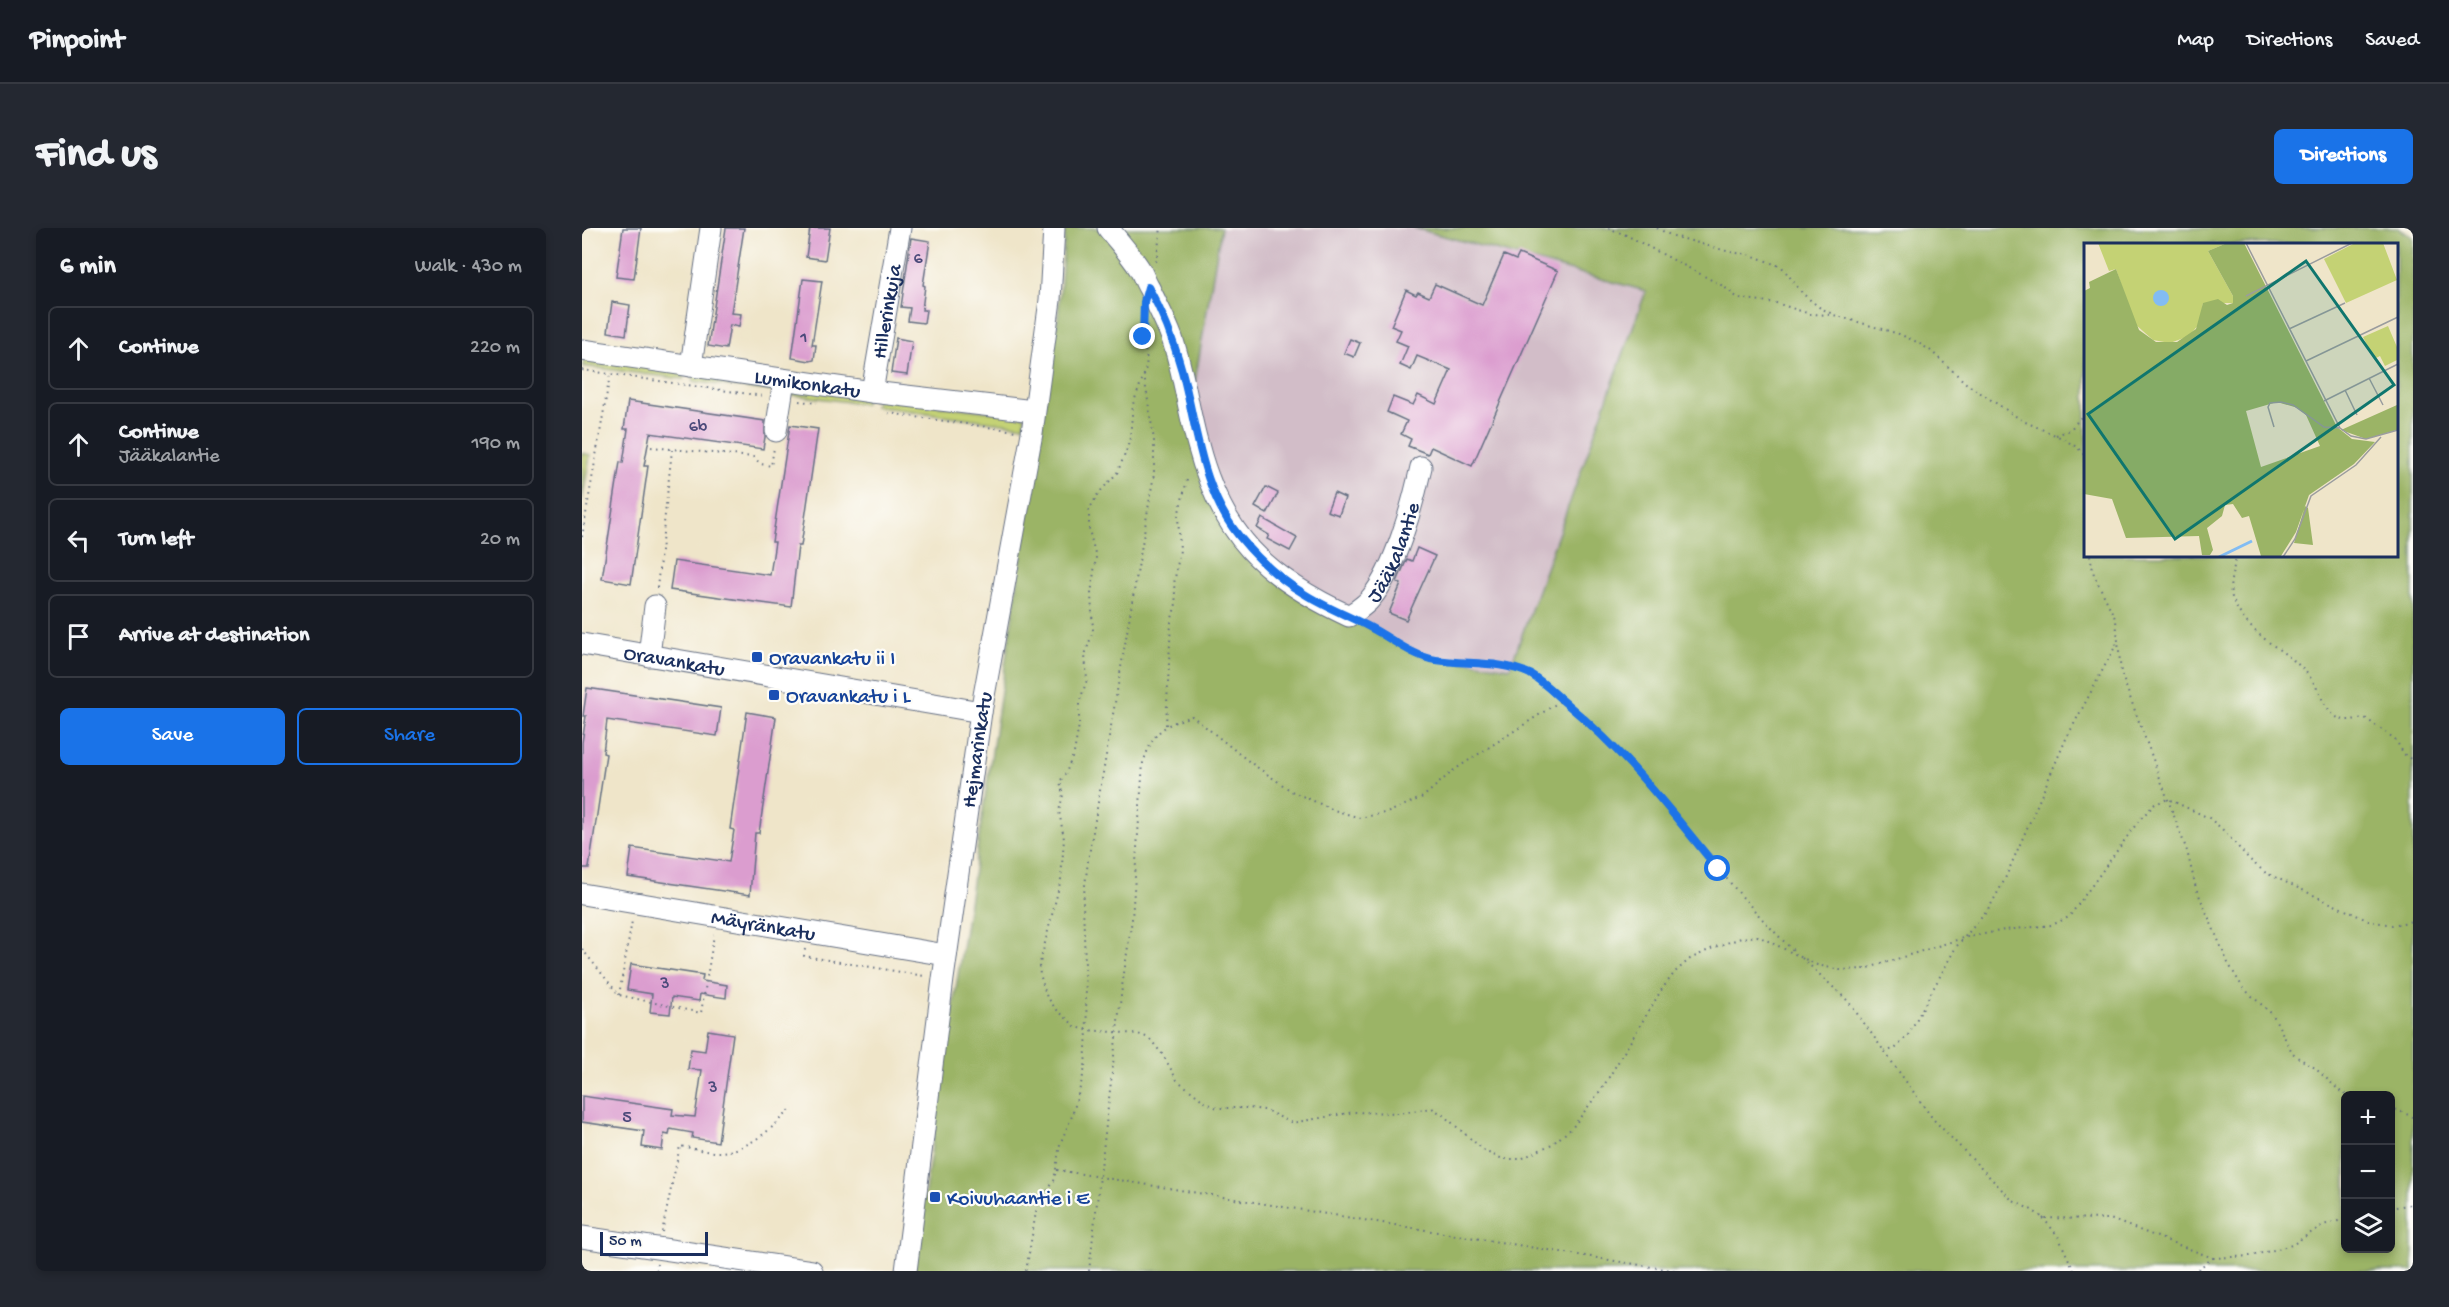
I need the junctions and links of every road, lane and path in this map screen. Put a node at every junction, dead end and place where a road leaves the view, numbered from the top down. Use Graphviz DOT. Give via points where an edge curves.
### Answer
graph roads {
  1 [pos="711,228"];
  2 [pos="900,228"];
  3 [pos="1054,228"];
  4 [pos="1108,228"];
  5 [pos="1161,228"];
  6 [pos="1608,228"];
  7 [pos="1657,228"];
  8 [pos="1148,287"];
  9 [pos="1834,315"];
  10 [pos="582,350"];
  11 [pos="691,366"];
  12 [pos="610,375"];
  13 [pos="1144,375"];
  14 [pos="784,380"];
  15 [pos="872,392"];
  16 [pos="1034,411"];
  17 [pos="2084,413"];
  18 [pos="776,431"];
  19 [pos="2056,435"];
  20 [pos="651,447"];
  21 [pos="672,450"];
  22 [pos="2084,455"];
  23 [pos="1421,467"];
  24 [pos="1189,474"];
  25 [pos="582,537"];
  26 [pos="2090,556"];
  27 [pos="2236,556"];
  28 [pos="656,606"];
  29 [pos="1349,616"];
  30 [pos="2118,640"];
  31 [pos="582,644"];
  32 [pos="649,656"];
  33 [pos="1562,700"];
  34 [pos="981,712"];
  35 [pos="1166,725"];
  36 [pos="2413,761"];
  37 [pos="2168,799"];
  38 [pos="582,894"];
  39 [pos="635,904"];
  40 [pos="716,917"];
  41 [pos="2413,921"];
  42 [pos="807,932"];
  43 [pos="1964,938"];
  44 [pos="582,949"];
  45 [pos="946,955"];
  46 [pos="1799,955"];
  47 [pos="943,979"];
  48 [pos="619,995"];
  49 [pos="1087,1030"];
  50 [pos="1117,1034"];
  51 [pos="1884,1051"];
  52 [pos="2341,1092"];
  53 [pos="791,1109"];
  54 [pos="2395,1109"];
  55 [pos="2413,1117"];
  56 [pos="1057,1170"];
  57 [pos="1101,1177"];
  58 [pos="2413,1204"];
  59 [pos="2395,1207"];
  60 [pos="2043,1218"];
  61 [pos="2341,1220"];
  62 [pos="582,1236"];
  63 [pos="659,1248"];
  64 [pos="2213,1258"];
  65 [pos="812,1271"];
  66 [pos="906,1271"];
  67 [pos="1026,1271"];
  68 [pos="1089,1271"];
  69 [pos="1677,1271"];
  70 [pos="2074,1271"];
  71 [pos="2195,1271"];
  1 -- 11 [label="street"];
  2 -- 15 [label="street, Hillerinkuja"];
  3 -- 16 [label="street, Hejmarinkatu" via="1050,300"];
  4 -- 8 [label="street, Jääkalantie" via="1140,269"];
  5 -- 8 [label="path"];
  6 -- 9 [label="path" via="1723,286 1738,298 1776,303 1810,314"];
  7 -- 9 [label="path" via="1706,246 1770,261 1782,267 1803,294"];
  8 -- 13 [label="path" via="1144,302"];
  8 -- 29 [label="street, Jääkalantie" via="1171,336 1198,445 1223,512 1238,535 1281,578"];
  9 -- 19 [label="path" via="1917,342 1960,380 2008,413"];
  10 -- 11 [label="street, Lumikonkatu"];
  11 -- 14 [label="street, Lumikonkatu"];
  12 -- 25 [label="path"];
  13 -- 49 [label="path" via="1154,440 1154,474 1083,902"];
  13 -- 49 [label="path" via="1133,404 1126,452 1117,474 1089,510 1089,530 1096,556 1091,594 1093,631 1085,655 1087,680 1079,703 1074,753 1060,781 1063,795 1059,811 1064,839 1061,879 1039,967 1046,995 1055,1008"];
  14 -- 15 [label="street, Lumikonkatu"];
  14 -- 18 [label="street"];
  15 -- 16 [label="street, Lumikonkatu"];
  16 -- 34 [label="street, Hejmarinkatu"];
  17 -- 19 [label="path" via="2070,430"];
  18 -- 21 [label="path" via="771,466 753,457"];
  19 -- 22 [label="path"];
  20 -- 21 [label="path"];
  21 -- 28 [label="path"];
  23 -- 29 [label="street, Jääkalantie" via="1413,504 1387,572 1371,600"];
  24 -- 35 [label="path" via="1178,516 1180,550 1174,584 1176,604 1171,622"];
  26 -- 30 [label="path" via="2094,575 2116,620"];
  27 -- 36 [label="path" via="2230,587 2244,621 2298,663 2335,716 2344,721 2365,718 2395,739"];
  28 -- 32 [label="street"];
  29 -- 33 [label="path" via="1434,660 1487,664 1530,675"];
  30 -- 37 [label="path" via="2121,673"];
  30 -- 43 [label="path" via="2066,739 2004,881 1988,910"];
  31 -- 32 [label="street, Oravankatu"];
  32 -- 34 [label="street, Oravankatu"];
  33 -- 35 [label="path" via="1454,770 1423,797 1389,812 1360,818 1293,792 1192,716"];
  33 -- 46 [label="path" via="1650,784 1718,869"];
  34 -- 45 [label="street, Hejmarinkatu"];
  35 -- 50 [label="path" via="1150,743 1143,763 1132,919"];
  37 -- 41 [label="path" via="2209,818 2266,873 2369,921 2392,925"];
  37 -- 43 [label="path" via="2155,804 2140,819 2069,917 2052,925"];
  37 -- 52 [label="path" via="2196,888 2237,980 2273,1015 2297,1058 2315,1068"];
  38 -- 39 [label="street, Mäyränkatu"];
  39 -- 40 [label="street, Mäyränkatu"];
  39 -- 48 [label="path"];
  40 -- 42 [label="street, Mäyränkatu"];
  40 -- 48 [label="path" via="701,1013"];
  42 -- 45 [label="street, Mäyränkatu"];
  42 -- 47 [label="path" via="804,956"];
  43 -- 46 [label="path" via="1865,969 1840,970 1817,965"];
  43 -- 51 [label="path" via="1943,968 1908,1035 1894,1049"];
  44 -- 48 [label="path"];
  45 -- 47 [label="street, Hejmarinkatu"];
  46 -- 50 [label="path" via="1758,936 1740,938 1690,959 1662,989 1603,1087 1572,1128 1552,1144 1521,1159 1503,1159 1486,1152 1432,1108 1400,1113 1354,1112 1292,1123 1265,1110 1217,1108 1177,1080 1149,1038"];
  46 -- 51 [label="path" via="1848,1001"];
  47 -- 66 [label="street, Hejmarinkatu"];
  49 -- 50 [label="path"];
  49 -- 56 [label="path" via="1085,1068 1060,1144"];
  50 -- 57 [label="path"];
  51 -- 60 [label="path" via="1933,1119 2013,1201"];
  53 -- 63 [label="path" via="749,1144 732,1151 680,1146"];
  54 -- 55 [label="path"];
  56 -- 57 [label="path"];
  56 -- 67 [label="path" via="1037,1206"];
  57 -- 68 [label="path"];
  57 -- 69 [label="path"];
  58 -- 59 [label="path"];
  60 -- 64 [label="path" via="2110,1219"];
  60 -- 70 [label="path" via="2058,1236"];
  61 -- 64 [label="path" via="2323,1225 2292,1245 2250,1256"];
  62 -- 63 [label="street"];
  63 -- 65 [label="street"];
  64 -- 71 [label="path"];
}
